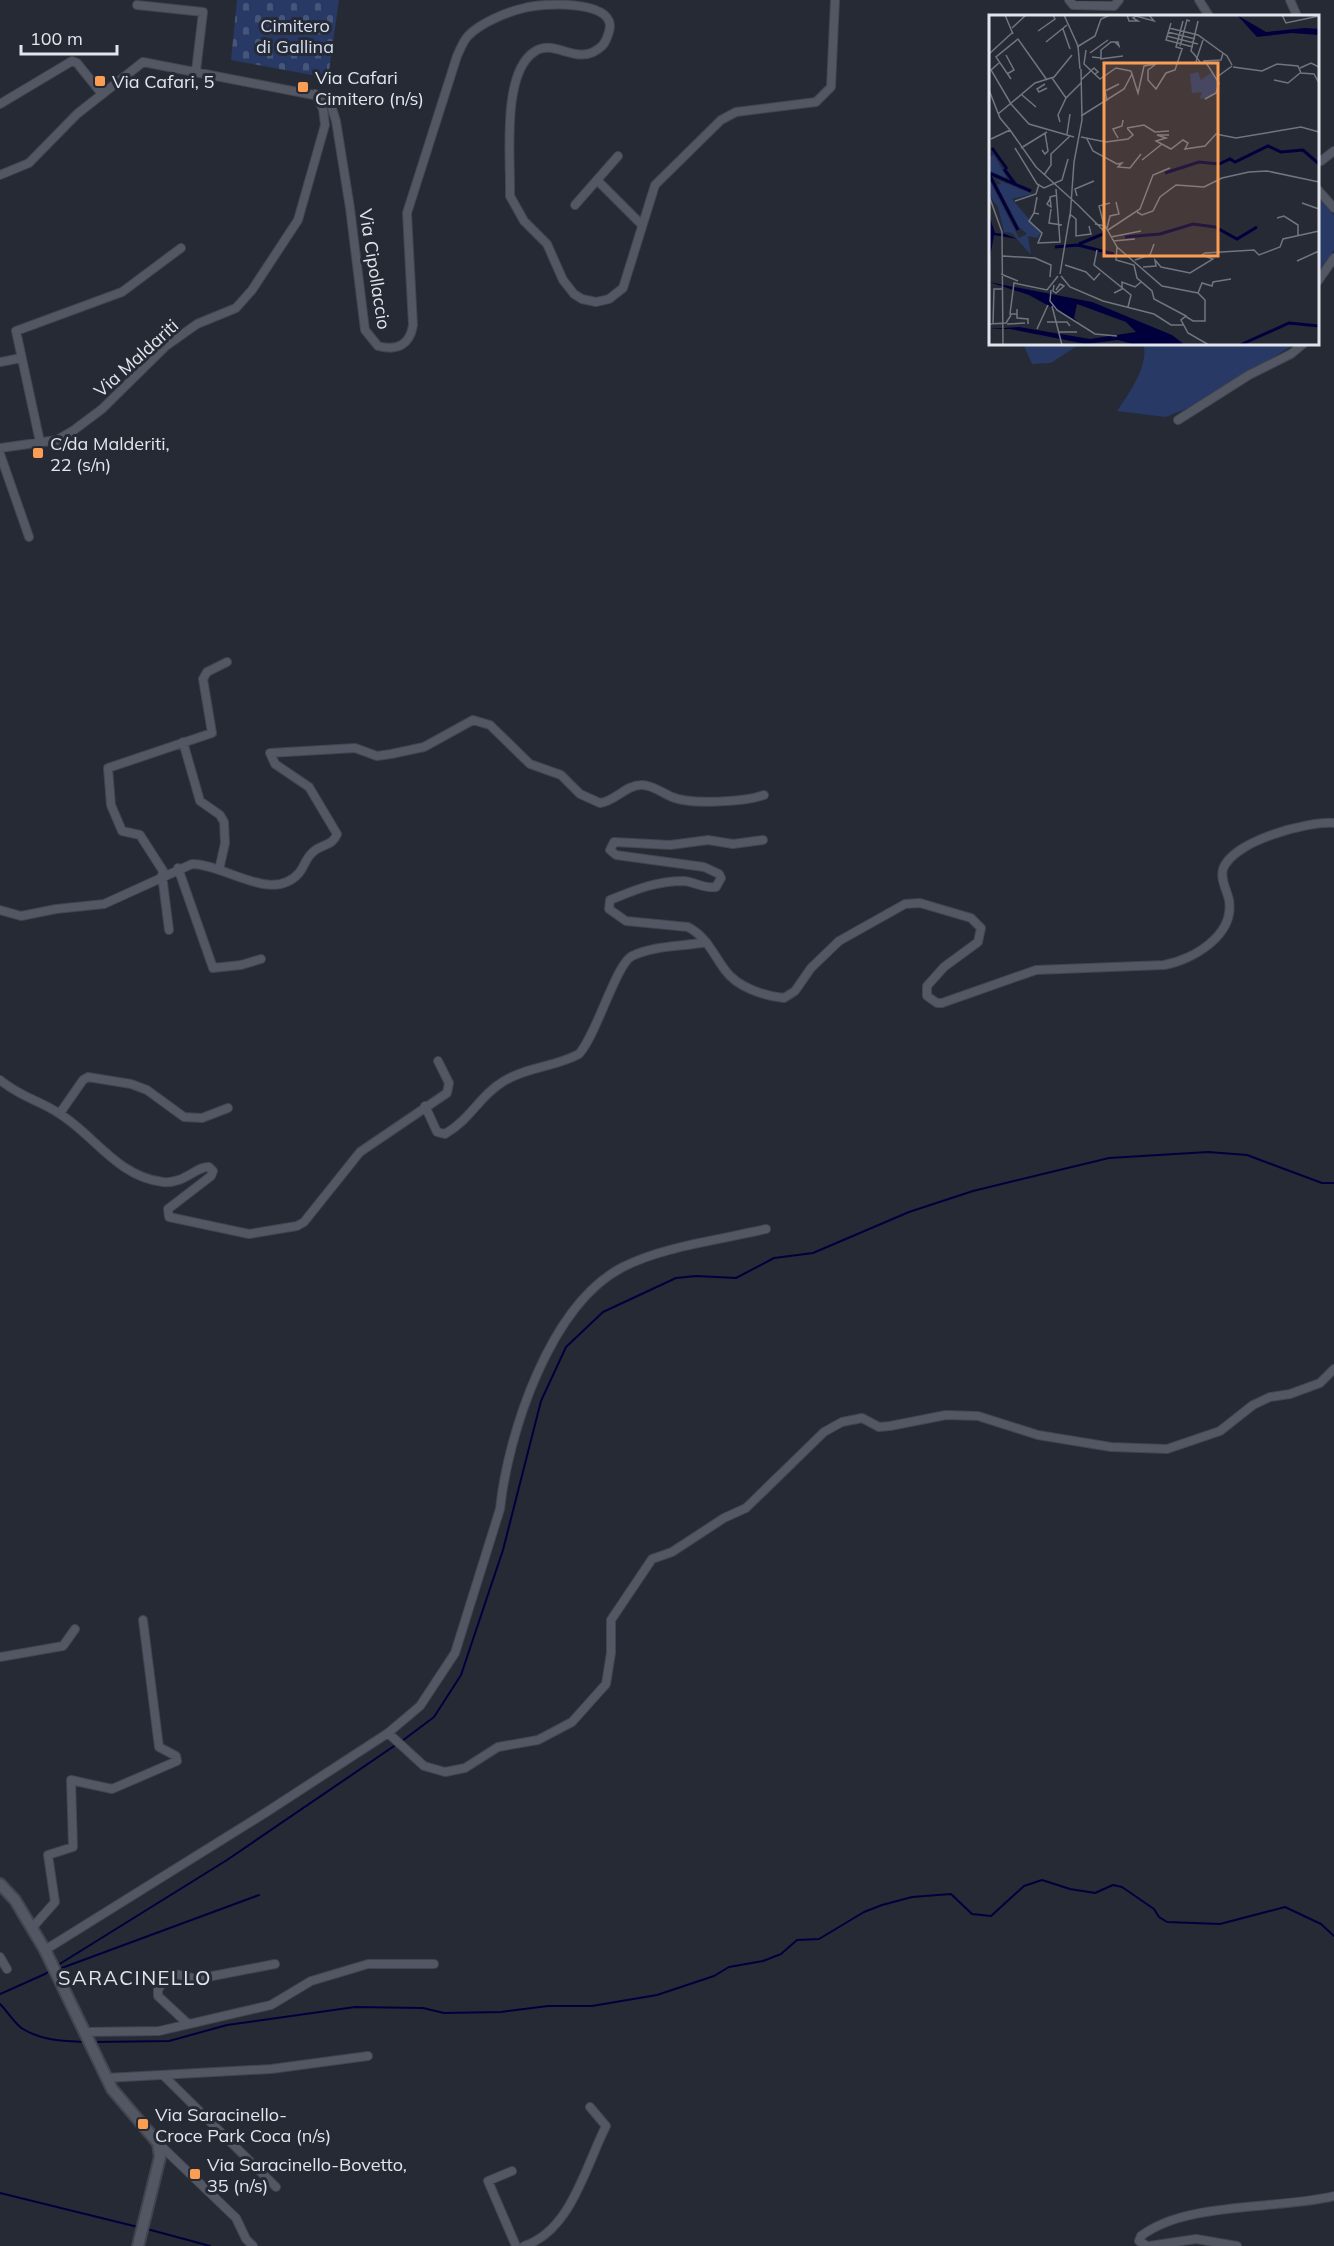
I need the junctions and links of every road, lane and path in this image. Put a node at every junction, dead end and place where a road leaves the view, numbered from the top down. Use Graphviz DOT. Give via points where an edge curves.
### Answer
graph roads {
  1 [pos="834,0"];
  2 [pos="1069,0"];
  3 [pos="1119,0"];
  4 [pos="1199,0"];
  5 [pos="1290,0"];
  6 [pos="137,5"];
  7 [pos="1208,15"];
  8 [pos="1297,15"];
  9 [pos="196,71"];
  10 [pos="102,94"];
  11 [pos="315,94"];
  12 [pos="0,104"];
  13 [pos="1334,151"];
  14 [pos="618,156"];
  15 [pos="1319,161"];
  16 [pos="0,175"];
  17 [pos="597,180"];
  18 [pos="1319,192"];
  19 [pos="575,205"];
  20 [pos="1334,208"];
  21 [pos="641,224"];
  22 [pos="181,248"];
  23 [pos="1334,258"];
  24 [pos="1319,278"];
  25 [pos="1302,345"];
  26 [pos="21,358"];
  27 [pos="0,362"];
  28 [pos="1178,420"];
  29 [pos="40,442"];
  30 [pos="0,448"];
  31 [pos="0,454"];
  32 [pos="29,537"];
  33 [pos="227,662"];
  34 [pos="183,742"];
  35 [pos="764,795"];
  36 [pos="1334,823"];
  37 [pos="764,840"];
  38 [pos="178,868"];
  39 [pos="219,870"];
  40 [pos="164,875"];
  41 [pos="0,910"];
  42 [pos="169,930"];
  43 [pos="706,942"];
  44 [pos="261,959"];
  45 [pos="438,1061"];
  46 [pos="0,1080"];
  47 [pos="425,1106"];
  48 [pos="228,1108"];
  49 [pos="60,1113"];
  50 [pos="766,1229"];
  51 [pos="1334,1369"];
  52 [pos="143,1620"];
  53 [pos="75,1629"];
  54 [pos="0,1657"];
  55 [pos="388,1733"];
  56 [pos="1,1883"];
  57 [pos="32,1928"];
  58 [pos="46,1952"];
  59 [pos="0,1957"];
  60 [pos="275,1964"];
  61 [pos="434,1964"];
  62 [pos="7,1969"];
  63 [pos="188,2023"];
  64 [pos="87,2034"];
  65 [pos="368,2056"];
  66 [pos="164,2076"];
  67 [pos="106,2078"];
  68 [pos="590,2107"];
  69 [pos="158,2143"];
  70 [pos="512,2171"];
  71 [pos="276,2187"];
  72 [pos="1334,2196"];
  73 [pos="138,2244"];
  74 [pos="253,2246"];
  75 [pos="516,2246"];
  76 [pos="524,2246"];
  77 [pos="1148,2246"];
  78 [pos="1237,2246"];
  1 -- 21 [label="street, Via Cipollaccio" via="831,87 816,102 736,112 721,120 655,185"];
  2 -- 3 [label="street" via="1073,5 1114,6"];
  4 -- 7 [label="street"];
  5 -- 8 [label="street"];
  6 -- 9 [label="street" via="202,12"];
  9 -- 10 [label="street" via="143,62"];
  9 -- 11 [label="street"];
  10 -- 12 [label="street" via="72,61"];
  10 -- 16 [label="street" via="29,164"];
  11 -- 21 [label="street, Via Cipollaccio" via="330,102 334,115 365,330 378,346 397,348 412,334 407,213 457,56 468,36 494,20 524,8 590,5 601,11 610,25 605,43 590,54 546,49 534,52 513,89 510,196 524,221 548,244 563,280 574,294 596,302 609,299 623,288"];
  11 -- 29 [label="street, Via Maldariti" via="323,109 325,125 298,220 252,290 236,308 197,324 166,346 102,409 74,430 57,440"];
  13 -- 15 [label="street"];
  14 -- 17 [label="street"];
  17 -- 19 [label="street"];
  17 -- 21 [label="street"];
  18 -- 20 [label="street"];
  22 -- 26 [label="street" via="122,292 15,332"];
  23 -- 24 [label="street"];
  25 -- 28 [label="street"];
  26 -- 27 [label="street"];
  26 -- 29 [label="street"];
  29 -- 30 [label="street, Via Maldariti"];
  31 -- 32 [label="street"];
  33 -- 34 [label="street" via="202,679 212,733"];
  34 -- 39 [label="street" via="200,801 224,822 225,843"];
  34 -- 40 [label="street" via="108,768 111,805 122,831 140,835"];
  35 -- 39 [label="street" via="740,800 689,800 636,785 600,803 580,794 561,775 530,764 490,725 473,720 424,747 391,754 377,756 354,748 270,753 275,764 309,787 336,830 335,841 316,849 299,873 280,884 266,884"];
  36 -- 43 [label="street" via="1308,823 1249,845 1228,861 1222,871 1229,900 1228,921 1201,951 1179,963 1036,970 937,1004 927,996 927,986 944,967 978,942 981,928 971,918 910,903 839,941 811,968 795,991 784,998 767,995 733,979"];
  37 -- 43 [label="street" via="670,845 621,840 610,846 611,853 616,855 704,867 719,874 721,879 716,887 684,881 656,882 608,904 612,912 626,921 688,927"];
  38 -- 39 [label="street" via="197,864"];
  38 -- 40 [label="street"];
  38 -- 44 [label="street" via="213,968"];
  40 -- 41 [label="street" via="104,904 21,916"];
  40 -- 42 [label="street"];
  43 -- 47 [label="street" via="631,957 622,966 600,1020 579,1054 517,1073 482,1097 468,1118 445,1134 437,1132"];
  45 -- 47 [label="street" via="449,1088"];
  46 -- 49 [label="street" via="17,1094"];
  47 -- 49 [label="street" via="360,1152 304,1222 249,1234 169,1217 168,1209 211,1176 213,1171 209,1167 203,1166 179,1181 147,1179 126,1170"];
  48 -- 49 [label="street" via="202,1118 184,1118 147,1090 88,1077"];
  50 -- 55 [label="street" via="622,1268 596,1286 577,1308 532,1382 502,1488 500,1509 455,1653 420,1706"];
  51 -- 55 [label="street" via="1320,1383 1290,1394 1270,1396 1253,1405 1220,1431 1167,1449 1111,1447 1038,1435 978,1416 946,1415 879,1427 862,1418 842,1422 824,1432 746,1508 672,1552 652,1559 611,1620 606,1684 572,1722 538,1740 498,1747 465,1768 445,1772 424,1766"];
  52 -- 57 [label="street" via="159,1747 176,1756 177,1761 112,1789 71,1780 73,1846 48,1855 55,1902"];
  53 -- 54 [label="street" via="63,1646"];
  55 -- 58 [label="street"];
  56 -- 57 [label="street"];
  57 -- 58 [label="street"];
  58 -- 64 [label="street"];
  59 -- 62 [label="street"];
  60 -- 63 [label="street" via="197,1979 171,1973 158,1989 158,1996"];
  61 -- 63 [label="street" via="368,1964 311,1981 271,2005"];
  63 -- 64 [label="street" via="159,2031"];
  64 -- 67 [label="street"];
  65 -- 66 [label="street" via="271,2069"];
  66 -- 67 [label="street"];
  66 -- 71 [label="street"];
  67 -- 69 [label="street"];
  68 -- 76 [label="street" via="606,2126 584,2176 552,2228"];
  69 -- 73 [label="street" via="160,2157"];
  69 -- 74 [label="street" via="236,2218"];
  70 -- 75 [label="street" via="488,2181"];
  72 -- 77 [label="street" via="1181,2218 1141,2236 1139,2241"];
  77 -- 78 [label="street" via="1197,2239"];
}
